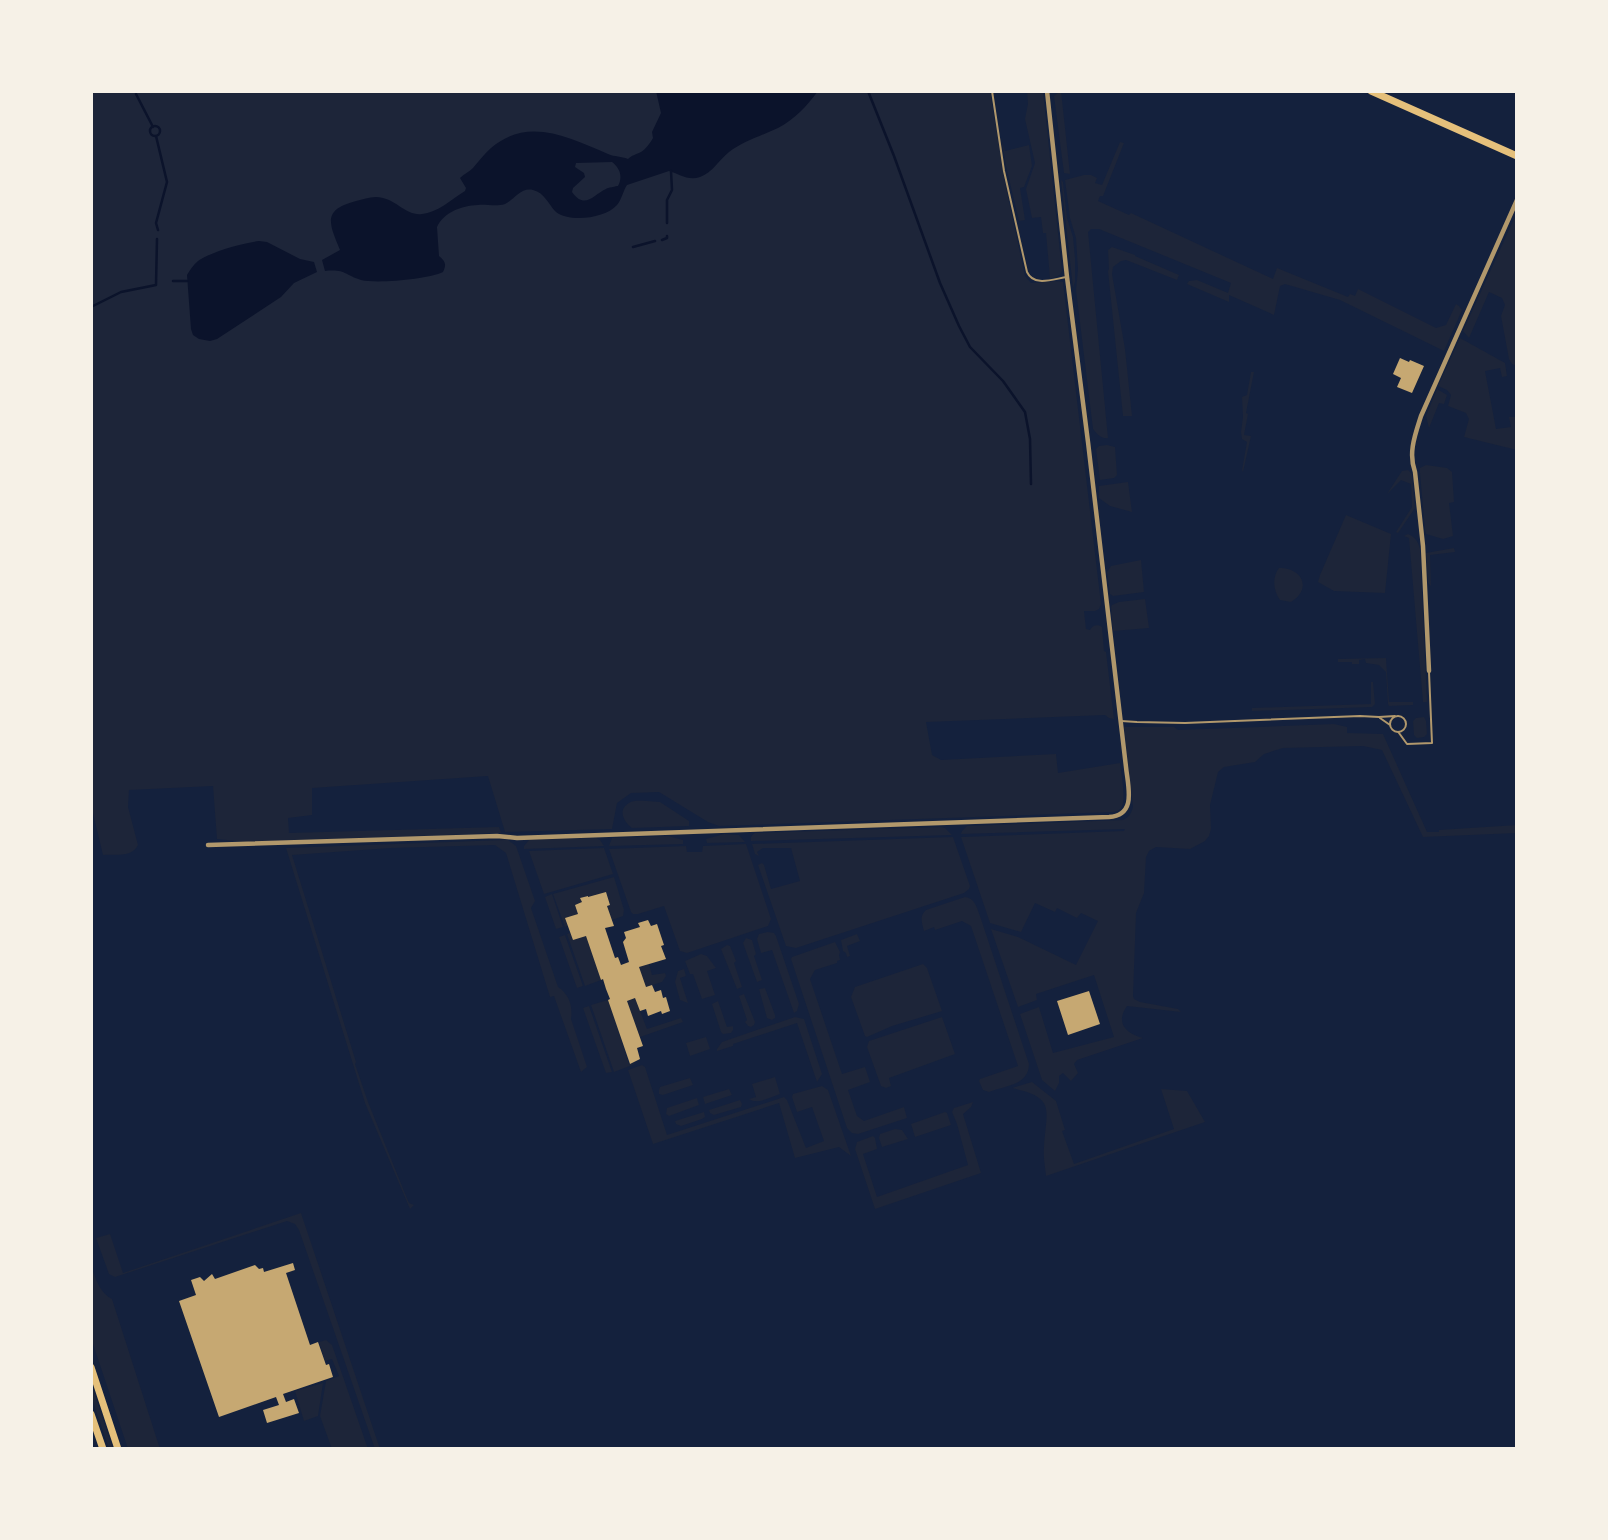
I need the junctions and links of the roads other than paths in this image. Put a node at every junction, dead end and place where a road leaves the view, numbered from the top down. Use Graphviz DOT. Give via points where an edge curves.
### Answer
graph roads {
  1 [pos="992,91"];
  2 [pos="1047,91"];
  3 [pos="1371,91"];
  4 [pos="1517,156"];
  5 [pos="1517,200"];
  6 [pos="1067,277"];
  7 [pos="1429,671"];
  8 [pos="1395,716"];
  9 [pos="1379,718"];
  10 [pos="1120,720"];
  11 [pos="1390,725"];
  12 [pos="1399,733"];
  13 [pos="208,845"];
  14 [pos="91,1367"];
  15 [pos="91,1414"];
  16 [pos="103,1449"];
  17 [pos="118,1449"];
  1 -- 6 [label="lane" via="1004,171 1029,278"];
  2 -- 6 [label="street"];
  3 -- 4 [label="main road"];
  5 -- 7 [label="street" via="1414,439 1412,463 1423,546"];
  6 -- 10 [label="street"];
  7 -- 12 [label="lane" via="1432,743 1408,744"];
  8 -- 9 [label="lane"];
  8 -- 11 [label="lane"];
  8 -- 12 [label="lane" via="1406,722"];
  9 -- 10 [label="lane" via="1185,723"];
  9 -- 11 [label="lane"];
  10 -- 13 [label="street" via="1128,805 1116,817"];
  11 -- 12 [label="lane"];
  14 -- 17 [label="main road"];
  15 -- 16 [label="main road"];
}
